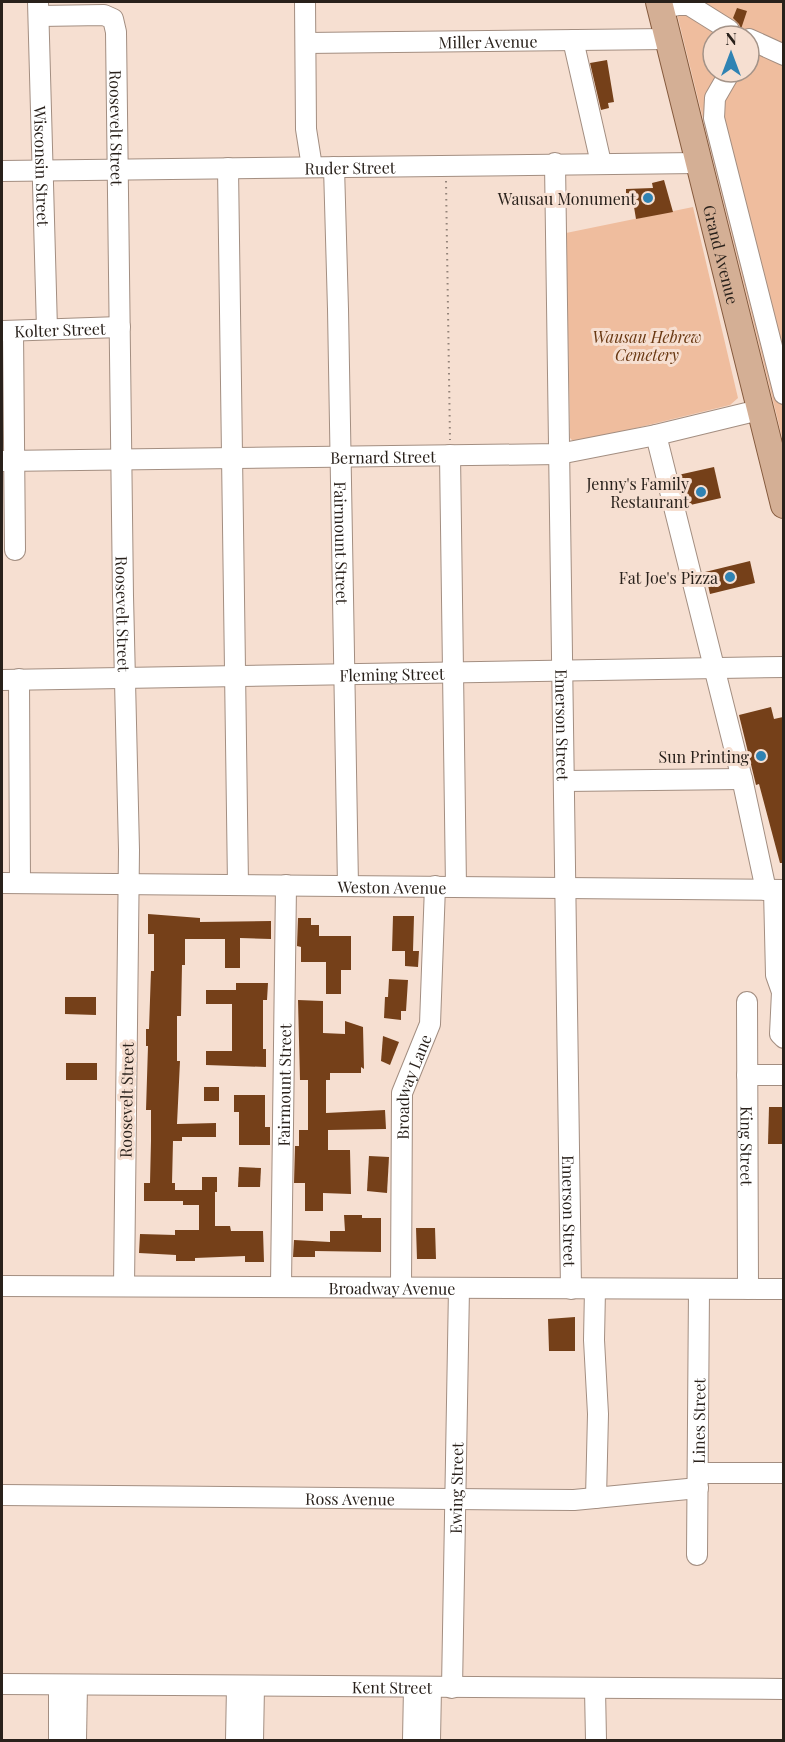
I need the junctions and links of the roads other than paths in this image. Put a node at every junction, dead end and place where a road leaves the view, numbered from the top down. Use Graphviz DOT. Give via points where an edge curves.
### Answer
graph roads {
  1 [pos="305,2"];
  2 [pos="660,5"];
  3 [pos="38,9"];
  4 [pos="721,24"];
  5 [pos="668,39"];
  6 [pos="573,40"];
  7 [pos="306,44"];
  8 [pos="761,45"];
  9 [pos="783,54"];
  10 [pos="724,84"];
  11 [pos="555,163"];
  12 [pos="601,163"];
  13 [pos="698,163"];
  14 [pos="312,167"];
  15 [pos="334,167"];
  16 [pos="228,168"];
  17 [pos="119,170"];
  18 [pos="2,171"];
  19 [pos="42,171"];
  20 [pos="120,327"];
  21 [pos="47,329"];
  22 [pos="8,331"];
  23 [pos="783,394"];
  24 [pos="759,410"];
  25 [pos="656,435"];
  26 [pos="560,454"];
  27 [pos="450,455"];
  28 [pos="341,456"];
  29 [pos="232,458"];
  30 [pos="122,459"];
  31 [pos="8,461"];
  32 [pos="783,505"];
  33 [pos="15,550"];
  34 [pos="783,667"];
  35 [pos="715,669"];
  36 [pos="563,670"];
  37 [pos="453,672"];
  38 [pos="344,673"];
  39 [pos="237,675"];
  40 [pos="125,678"];
  41 [pos="10,679"];
  42 [pos="742,780"];
  43 [pos="565,781"];
  44 [pos="11,883"];
  45 [pos="129,884"];
  46 [pos="238,885"];
  47 [pos="286,885"];
  48 [pos="348,886"];
  49 [pos="435,886"];
  50 [pos="456,886"];
  51 [pos="567,887"];
  52 [pos="775,890"];
  53 [pos="779,933"];
  54 [pos="747,1002"];
  55 [pos="783,1038"];
  56 [pos="747,1075"];
  57 [pos="783,1075"];
  58 [pos="2,1286"];
  59 [pos="124,1286"];
  60 [pos="281,1286"];
  61 [pos="401,1287"];
  62 [pos="459,1288"];
  63 [pos="571,1289"];
  64 [pos="595,1289"];
  65 [pos="699,1289"];
  66 [pos="748,1289"];
  67 [pos="783,1289"];
  68 [pos="783,1473"];
  69 [pos="698,1481"];
  70 [pos="2,1495"];
  71 [pos="456,1498"];
  72 [pos="596,1498"];
  73 [pos="697,1555"];
  74 [pos="2,1684"];
  75 [pos="68,1685"];
  76 [pos="245,1687"];
  77 [pos="422,1688"];
  78 [pos="452,1688"];
  79 [pos="595,1689"];
  80 [pos="783,1689"];
  81 [pos="59,1740"];
  82 [pos="76,1740"];
  83 [pos="236,1740"];
  84 [pos="253,1740"];
  85 [pos="413,1740"];
  86 [pos="430,1740"];
  87 [pos="596,1740"];
  1 -- 7 [label="street"];
  2 -- 4 [label="street" via="689,5"];
  2 -- 5 [label="main road, Grand Avenue"];
  3 -- 17 [label="street, Roosevelt Street" via="108,16 114,21"];
  3 -- 19 [label="street, Wisconsin Street"];
  5 -- 6 [label="street, Miller Avenue"];
  5 -- 13 [label="main road, Grand Avenue"];
  6 -- 7 [label="street, Miller Avenue"];
  6 -- 12 [label="street"];
  7 -- 14 [label="street" via="306,129"];
  8 -- 9 [label="street"];
  10 -- 23 [label="street" via="716,98 714,118"];
  11 -- 12 [label="street, Ruder Street"];
  11 -- 15 [label="street, Ruder Street"];
  11 -- 26 [label="street, Emerson Street"];
  12 -- 13 [label="street, Ruder Street"];
  13 -- 24 [label="main road, Grand Avenue"];
  14 -- 15 [label="street, Ruder Street"];
  14 -- 16 [label="street, Ruder Street"];
  15 -- 28 [label="street, Fairmount Street"];
  16 -- 17 [label="street, Ruder Street"];
  16 -- 29 [label="street"];
  17 -- 19 [label="street, Ruder Street"];
  17 -- 20 [label="street, Roosevelt Street"];
  18 -- 19 [label="street, Ruder Street"];
  19 -- 21 [label="street, Wisconsin Street"];
  20 -- 21 [label="street, Kolter Street"];
  20 -- 30 [label="street, Roosevelt Street"];
  21 -- 22 [label="street, Kolter Street"];
  22 -- 31 [label="street"];
  24 -- 25 [label="street, Bernard Street"];
  24 -- 32 [label="main road, Grand Avenue"];
  25 -- 26 [label="street, Bernard Street"];
  25 -- 35 [label="street"];
  26 -- 27 [label="street, Bernard Street"];
  26 -- 36 [label="street, Emerson Street"];
  27 -- 28 [label="street, Bernard Street"];
  27 -- 37 [label="street"];
  28 -- 29 [label="street, Bernard Street"];
  28 -- 38 [label="street, Fairmount Street"];
  29 -- 30 [label="street, Bernard Street"];
  29 -- 39 [label="street"];
  30 -- 31 [label="street, Bernard Street"];
  30 -- 40 [label="street, Roosevelt Street"];
  31 -- 33 [label="street"];
  34 -- 35 [label="street, Fleming Street"];
  35 -- 36 [label="street, Fleming Street"];
  35 -- 42 [label="street"];
  36 -- 37 [label="street, Fleming Street"];
  36 -- 43 [label="street, Emerson Street"];
  37 -- 38 [label="street, Fleming Street"];
  37 -- 50 [label="street"];
  38 -- 39 [label="street, Fleming Street"];
  38 -- 48 [label="street, Fairmount Street"];
  39 -- 40 [label="street, Fleming Street"];
  39 -- 46 [label="street"];
  40 -- 41 [label="street, Fleming Street"];
  40 -- 45 [label="street, Roosevelt Street"];
  41 -- 44 [label="street"];
  42 -- 43 [label="street"];
  42 -- 52 [label="street"];
  43 -- 51 [label="street, Emerson Street"];
  44 -- 45 [label="street, Weston Avenue"];
  45 -- 46 [label="street, Weston Avenue"];
  45 -- 59 [label="street, Roosevelt Street"];
  46 -- 47 [label="street, Weston Avenue"];
  47 -- 48 [label="street, Weston Avenue"];
  47 -- 60 [label="street, Fairmount Street"];
  48 -- 49 [label="street, Weston Avenue"];
  49 -- 50 [label="street, Weston Avenue"];
  49 -- 61 [label="street, Broadway Lane" via="430,1024 402,1093"];
  50 -- 51 [label="street, Weston Avenue"];
  51 -- 52 [label="street, Weston Avenue"];
  51 -- 63 [label="street, Emerson Street"];
  52 -- 53 [label="street"];
  53 -- 55 [label="street" via="776,975 782,992"];
  54 -- 56 [label="street, King Street"];
  56 -- 57 [label="street"];
  56 -- 66 [label="street, King Street"];
  58 -- 59 [label="street, Broadway Avenue"];
  59 -- 60 [label="street, Broadway Avenue"];
  60 -- 61 [label="street, Broadway Avenue"];
  61 -- 62 [label="street, Broadway Avenue"];
  62 -- 63 [label="street, Broadway Avenue"];
  62 -- 71 [label="street, Ewing Street"];
  63 -- 64 [label="street, Broadway Avenue"];
  64 -- 65 [label="street, Broadway Avenue"];
  64 -- 72 [label="street"];
  65 -- 66 [label="street, Broadway Avenue"];
  65 -- 69 [label="street, Lines Street"];
  66 -- 67 [label="street, Broadway Avenue"];
  68 -- 69 [label="street, Ross Avenue"];
  69 -- 72 [label="street, Ross Avenue"];
  69 -- 73 [label="street, Lines Street"];
  70 -- 71 [label="street, Ross Avenue"];
  71 -- 72 [label="street, Ross Avenue"];
  71 -- 78 [label="street, Ewing Street"];
  74 -- 75 [label="street, Kent Street"];
  75 -- 76 [label="street, Kent Street"];
  75 -- 81 [label="street"];
  75 -- 82 [label="street"];
  76 -- 77 [label="street, Kent Street"];
  76 -- 83 [label="street"];
  76 -- 84 [label="street"];
  77 -- 78 [label="street, Kent Street"];
  77 -- 85 [label="street"];
  77 -- 86 [label="street"];
  78 -- 79 [label="street, Kent Street"];
  79 -- 80 [label="street, Kent Street"];
  79 -- 87 [label="street"];
}
